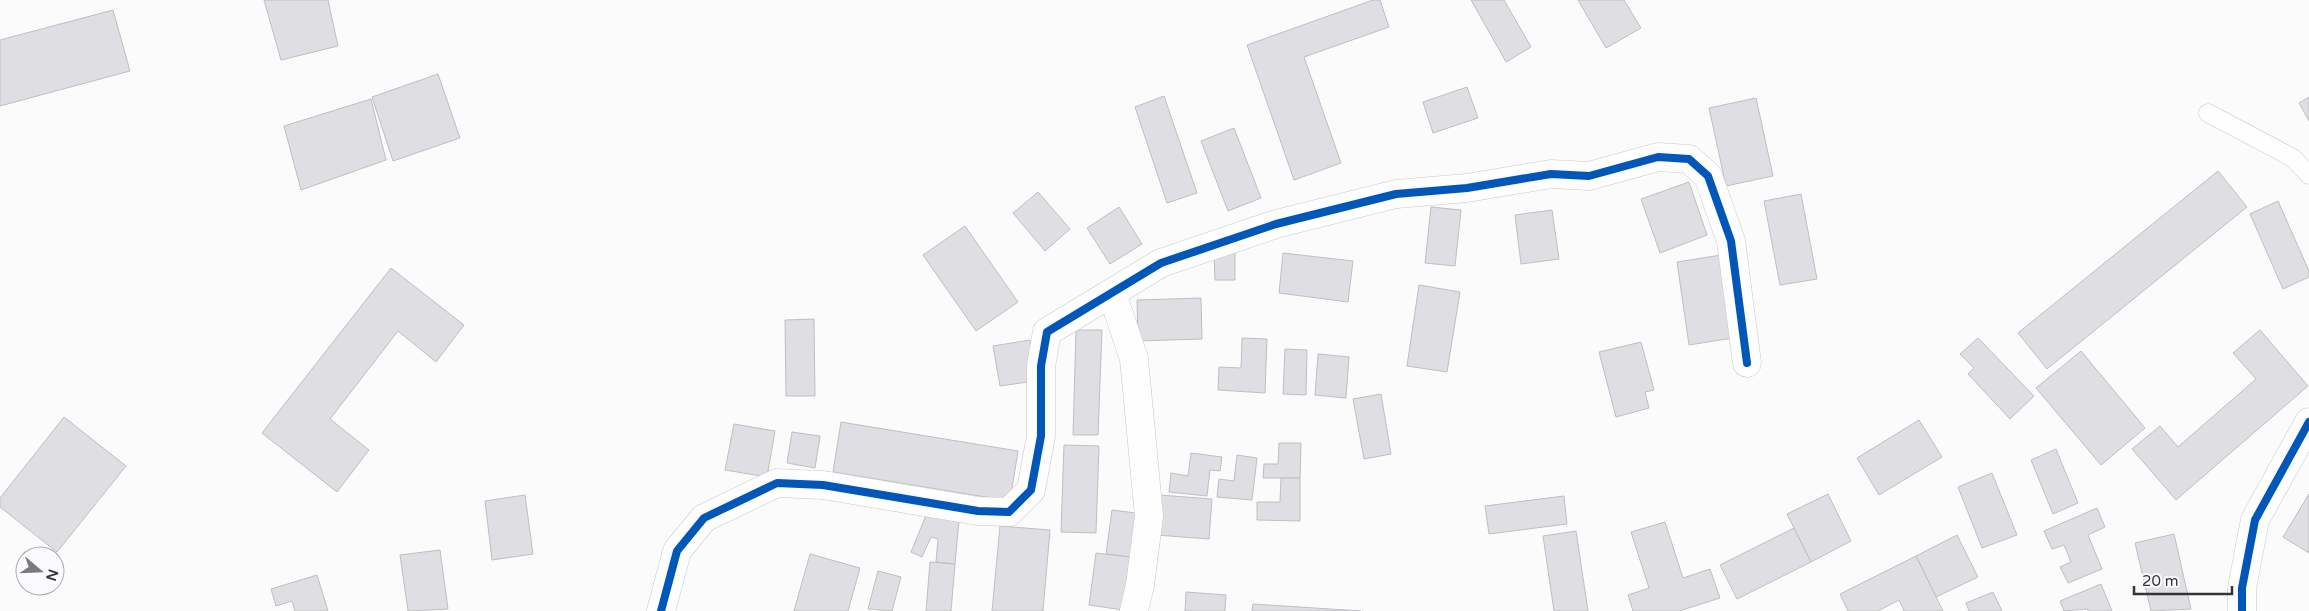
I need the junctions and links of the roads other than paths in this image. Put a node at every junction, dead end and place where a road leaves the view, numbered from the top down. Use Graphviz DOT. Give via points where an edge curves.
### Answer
graph roads {
  1 [pos="2208,113"];
  2 [pos="2309,175"];
  3 [pos="1112,293"];
  4 [pos="1747,363"];
  5 [pos="2309,422"];
  6 [pos="661,611"];
  7 [pos="1134,611"];
  8 [pos="2242,611"];
  1 -- 2 [label="lane" via="2293,158"];
  3 -- 4 [label="street" via="1161,263 1276,224 1396,194 1467,188 1551,174 1589,176 1658,156 1689,158 1708,176 1731,241"];
  3 -- 6 [label="street" via="1047,332 1041,366 1041,436 1031,490 1009,512 978,511 823,485 777,484 704,518 677,551"];
  3 -- 7 [label="street" via="1134,359 1149,516"];
  5 -- 8 [label="street" via="2255,520 2242,588"];
}
